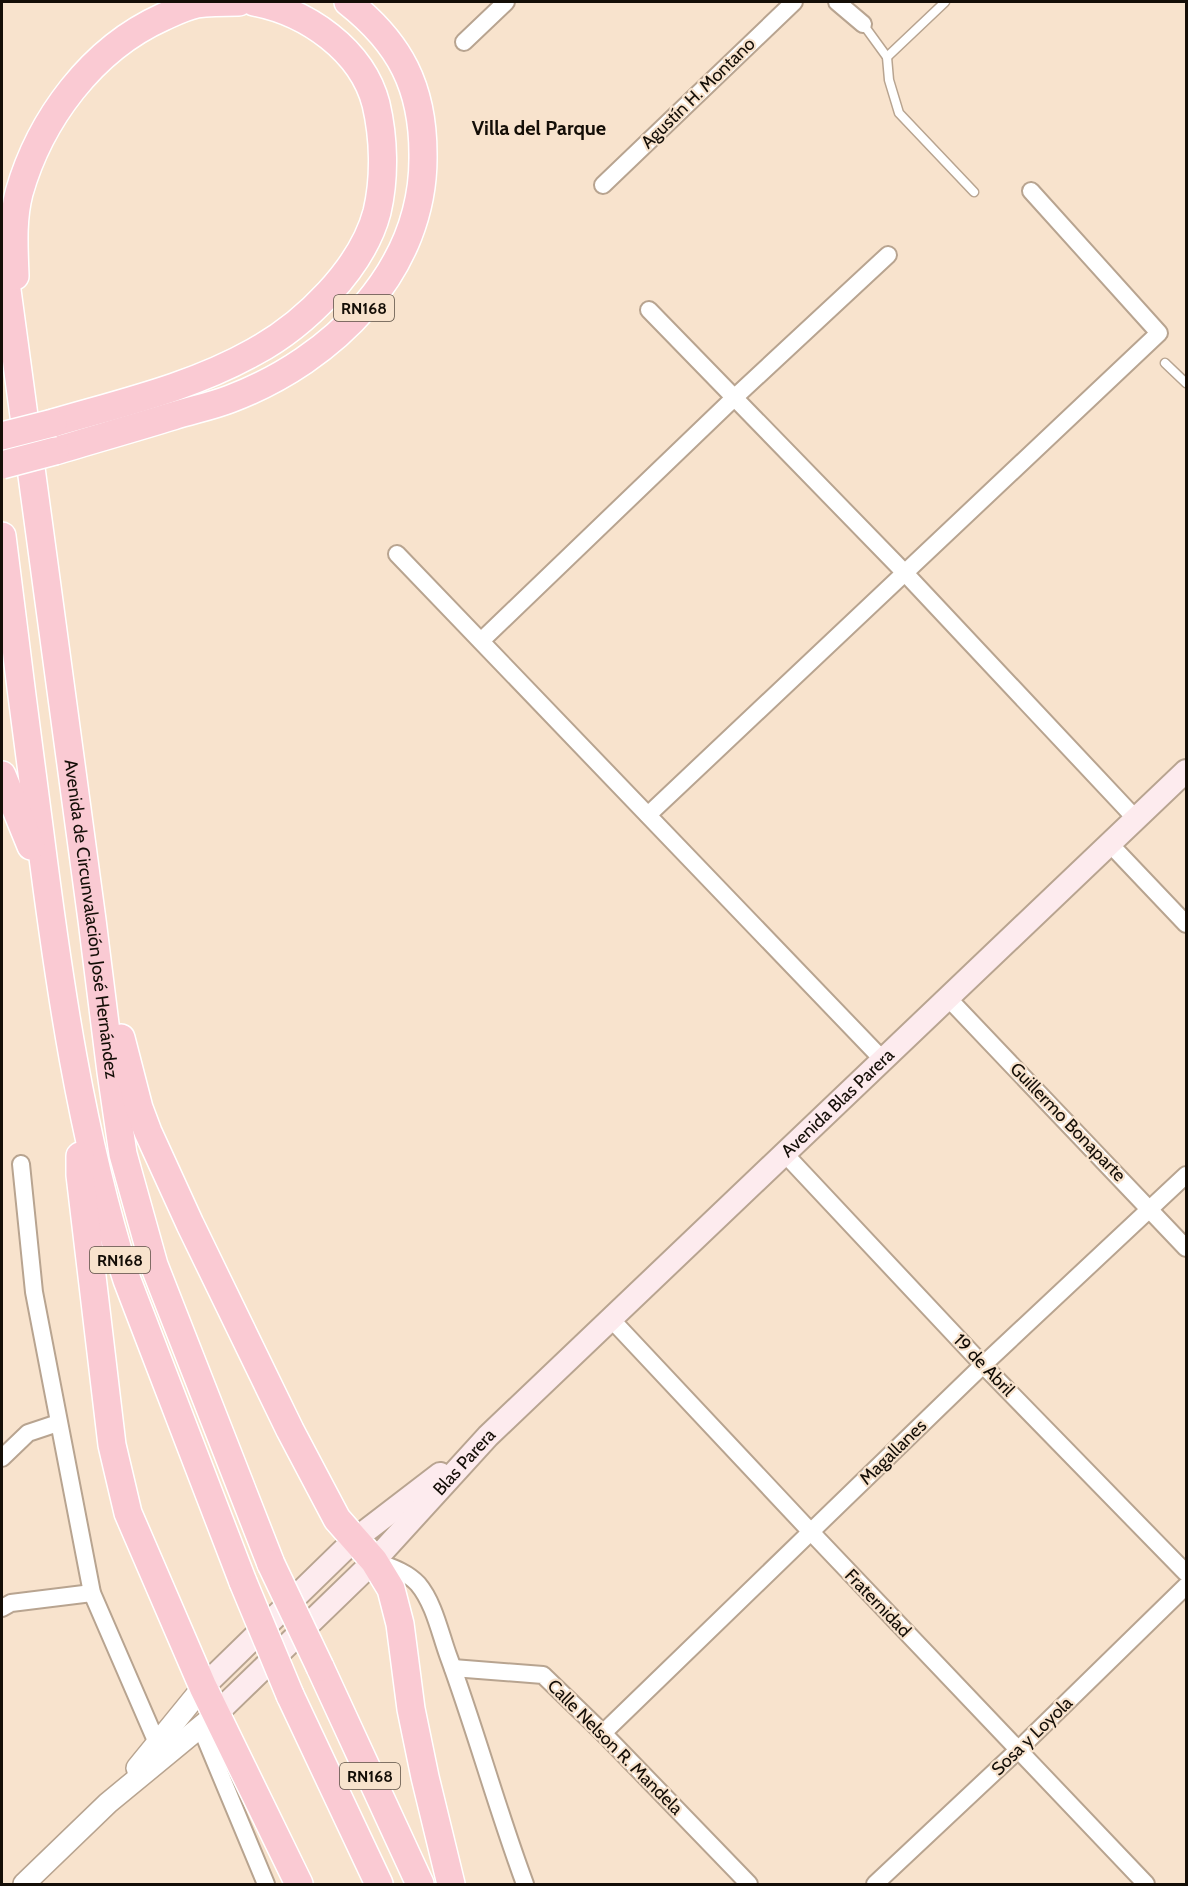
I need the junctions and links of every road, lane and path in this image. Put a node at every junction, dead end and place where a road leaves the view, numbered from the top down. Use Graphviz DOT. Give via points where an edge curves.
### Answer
graph roads {
  1 [pos="239,2"];
  2 [pos="254,2"];
  3 [pos="348,2"];
  4 [pos="506,2"];
  5 [pos="794,2"];
  6 [pos="837,2"];
  7 [pos="945,2"];
  8 [pos="863,24"];
  9 [pos="465,42"];
  10 [pos="887,57"];
  11 [pos="603,185"];
  12 [pos="1031,191"];
  13 [pos="974,192"];
  14 [pos="2,253"];
  15 [pos="888,255"];
  16 [pos="649,310"];
  17 [pos="16,355"];
  18 [pos="1165,363"];
  19 [pos="1186,383"];
  20 [pos="734,398"];
  21 [pos="2,436"];
  22 [pos="2,465"];
  23 [pos="2,536"];
  24 [pos="397,554"];
  25 [pos="905,573"];
  26 [pos="481,641"];
  27 [pos="1186,771"];
  28 [pos="2,776"];
  29 [pos="648,814"];
  30 [pos="1136,819"];
  31 [pos="1110,844"];
  32 [pos="92,920"];
  33 [pos="51,922"];
  34 [pos="1186,924"];
  35 [pos="948,998"];
  36 [pos="883,1060"];
  37 [pos="79,1088"];
  38 [pos="785,1154"];
  39 [pos="21,1164"];
  40 [pos="1186,1174"];
  41 [pos="1150,1208"];
  42 [pos="1186,1248"];
  43 [pos="612,1320"];
  44 [pos="983,1365"];
  45 [pos="58,1423"];
  46 [pos="488,1436"];
  47 [pos="2,1458"];
  48 [pos="811,1532"];
  49 [pos="354,1540"];
  50 [pos="374,1561"];
  51 [pos="1186,1573"];
  52 [pos="1186,1586"];
  53 [pos="92,1593"];
  54 [pos="2,1608"];
  55 [pos="453,1668"];
  56 [pos="203,1687"];
  57 [pos="209,1721"];
  58 [pos="603,1733"];
  59 [pos="157,1743"];
  60 [pos="1019,1749"];
  61 [pos="108,1803"];
  62 [pos="24,1884"];
  63 [pos="266,1884"];
  64 [pos="299,1884"];
  65 [pos="379,1884"];
  66 [pos="420,1884"];
  67 [pos="451,1884"];
  68 [pos="525,1884"];
  69 [pos="749,1884"];
  70 [pos="875,1884"];
  71 [pos="1146,1884"];
  1 -- 17 [label="highway, RN168" via="197,4 146,24 96,63 56,111 42,134 19,194 14,224"];
  2 -- 21 [label="highway, RN168, bridge" via="275,6 321,30 359,67 372,88 380,128 382,182 376,213 353,263 305,316 254,352 158,393"];
  3 -- 22 [label="highway, RN168, bridge" via="388,39 402,63 413,87 423,141 424,167 411,232 364,308 308,358 230,399"];
  4 -- 9 [label="street"];
  5 -- 11 [label="street, Agustín H. Montano"];
  6 -- 8 [label="street"];
  7 -- 10 [label="lane"];
  8 -- 10 [label="lane"];
  10 -- 13 [label="lane" via="899,113"];
  12 -- 25 [label="street" via="1159,333"];
  14 -- 17 [label="highway, Avenida de Circunvalación José Hernández"];
  15 -- 20 [label="street"];
  16 -- 20 [label="street"];
  17 -- 32 [label="highway, Avenida de Circunvalación José Hernández / RN168"];
  18 -- 19 [label="lane"];
  20 -- 25 [label="street"];
  20 -- 26 [label="street"];
  23 -- 33 [label="highway, Avenida de Circunvalación José Hernández"];
  24 -- 26 [label="street"];
  25 -- 29 [label="street"];
  25 -- 30 [label="street"];
  26 -- 29 [label="street"];
  27 -- 30 [label="main road, Avenida Blas Parera"];
  28 -- 33 [label="highway, RN168" via="30,839"];
  29 -- 36 [label="street"];
  30 -- 31 [label="main road, Avenida Blas Parera"];
  31 -- 34 [label="street"];
  31 -- 35 [label="main road, Avenida Blas Parera"];
  32 -- 49 [label="highway" via="148,1132 290,1431 337,1519"];
  32 -- 66 [label="highway, Avenida de Circunvalación José Hernández / RN168, bridge" via="123,1154 154,1264 271,1564"];
  33 -- 37 [label="highway, Avenida de Circunvalación José Hernández / RN168"];
  35 -- 36 [label="main road, Avenida Blas Parera"];
  35 -- 41 [label="street, Guillermo Bonaparte"];
  36 -- 38 [label="main road, Avenida Blas Parera"];
  37 -- 56 [label="highway" via="80,1175 112,1445 128,1513"];
  37 -- 65 [label="highway, Avenida de Circunvalación José Hernández / RN168, bridge" via="96,1172 127,1280 290,1695"];
  38 -- 43 [label="main road, Avenida Blas Parera"];
  38 -- 44 [label="street, 19 de Abril"];
  39 -- 45 [label="street" via="34,1292"];
  40 -- 41 [label="street, Magallanes"];
  41 -- 42 [label="street, Guillermo Bonaparte"];
  41 -- 44 [label="street, Magallanes"];
  43 -- 46 [label="main road, Avenida Blas Parera"];
  43 -- 48 [label="street, Fraternidad"];
  44 -- 48 [label="street, Magallanes"];
  44 -- 51 [label="street, 19 de Abril"];
  45 -- 47 [label="street" via="28,1434"];
  45 -- 53 [label="street"];
  46 -- 49 [label="main road, Blas Parera"];
  46 -- 50 [label="main road, Blas Parera"];
  48 -- 58 [label="street, Magallanes"];
  48 -- 60 [label="street, Fraternidad"];
  49 -- 50 [label="highway"];
  49 -- 56 [label="main road, Blas Parera"];
  50 -- 55 [label="street" via="402,1570 418,1584 430,1604"];
  50 -- 57 [label="main road, Blas Parera"];
  50 -- 67 [label="highway" via="391,1589 400,1624 424,1777"];
  52 -- 60 [label="street, Sosa y Loyola"];
  53 -- 54 [label="street" via="10,1603"];
  53 -- 59 [label="street"];
  55 -- 58 [label="street, Calle Nelson R. Mandela" via="543,1675"];
  55 -- 68 [label="street"];
  56 -- 57 [label="highway"];
  56 -- 59 [label="street, Blas Parera"];
  57 -- 61 [label="street, Blas Parera"];
  57 -- 63 [label="street"];
  57 -- 64 [label="highway"];
  58 -- 69 [label="street, Calle Nelson R. Mandela"];
  59 -- 61 [label="street, Blas Parera"];
  60 -- 70 [label="street, Sosa y Loyola"];
  60 -- 71 [label="street, Fraternidad"];
  61 -- 62 [label="street, Blas Parera"];
}
